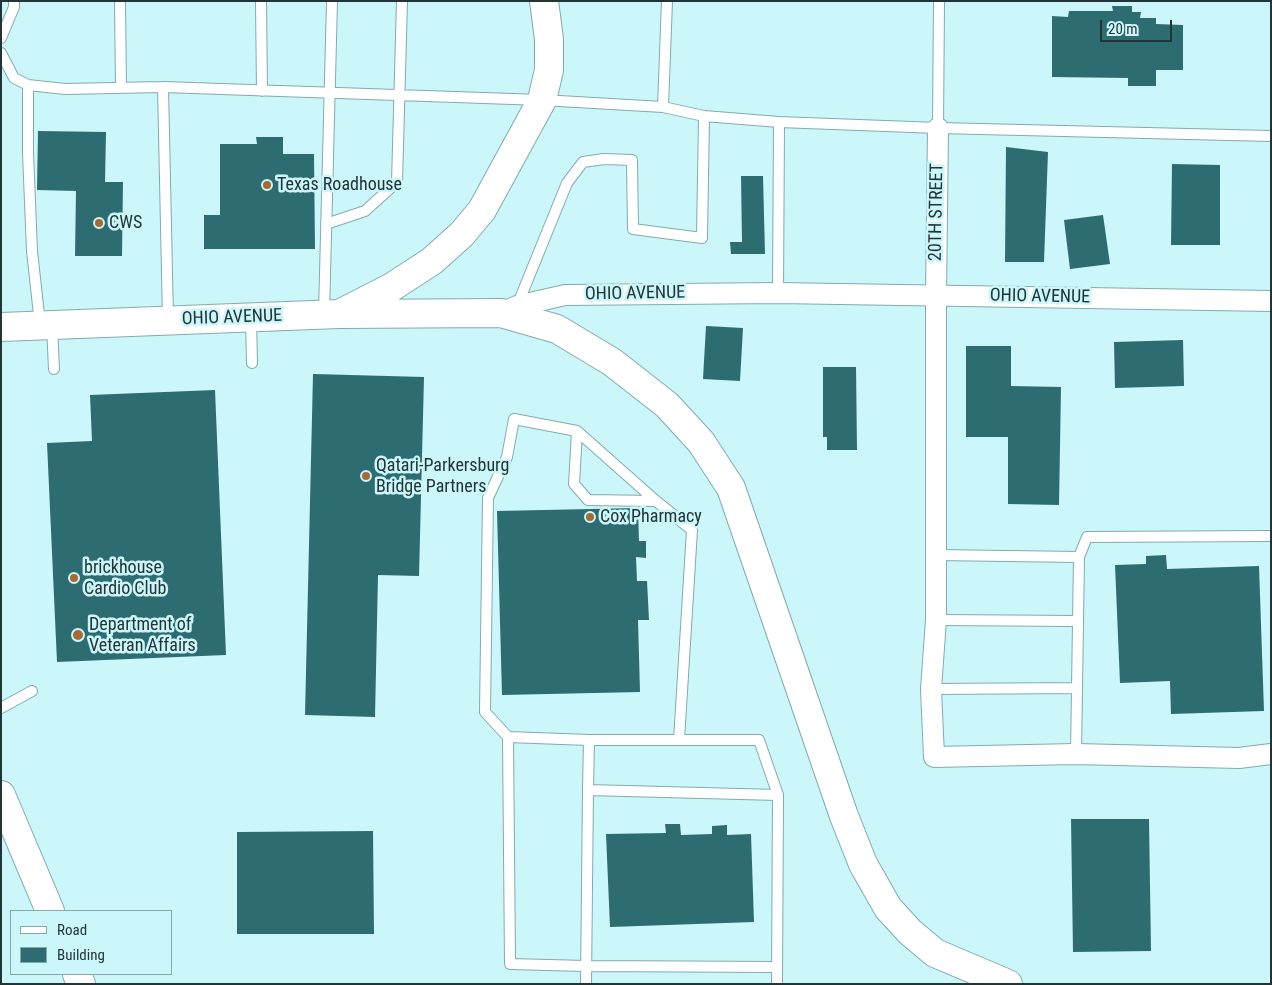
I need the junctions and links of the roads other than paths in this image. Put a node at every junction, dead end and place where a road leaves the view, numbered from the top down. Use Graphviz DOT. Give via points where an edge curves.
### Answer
graph roads {
  1 [pos="14,1"];
  2 [pos="120,1"];
  3 [pos="261,1"];
  4 [pos="332,1"];
  5 [pos="402,1"];
  6 [pos="544,1"];
  7 [pos="667,1"];
  8 [pos="939,1"];
  9 [pos="1,38"];
  10 [pos="1,54"];
  11 [pos="28,85"];
  12 [pos="163,87"];
  13 [pos="121,88"];
  14 [pos="262,91"];
  15 [pos="329,93"];
  16 [pos="399,95"];
  17 [pos="542,100"];
  18 [pos="663,106"];
  19 [pos="704,116"];
  20 [pos="779,122"];
  21 [pos="938,128"];
  22 [pos="1271,136"];
  23 [pos="326,224"];
  24 [pos="778,293"];
  25 [pos="936,295"];
  26 [pos="1271,301"];
  27 [pos="509,310"];
  28 [pos="331,314"];
  29 [pos="250,317"];
  30 [pos="168,320"];
  31 [pos="30,326"];
  32 [pos="1,340"];
  33 [pos="252,363"];
  34 [pos="54,369"];
  35 [pos="577,432"];
  36 [pos="656,501"];
  37 [pos="1271,536"];
  38 [pos="936,555"];
  39 [pos="1079,557"];
  40 [pos="936,620"];
  41 [pos="1078,621"];
  42 [pos="931,688"];
  43 [pos="1077,688"];
  44 [pos="32,691"];
  45 [pos="1,708"];
  46 [pos="508,737"];
  47 [pos="589,740"];
  48 [pos="679,740"];
  49 [pos="1076,754"];
  50 [pos="1271,754"];
  51 [pos="588,790"];
  52 [pos="1,795"];
  53 [pos="778,795"];
  54 [pos="50,910"];
  55 [pos="586,966"];
  56 [pos="777,967"];
  57 [pos="586,984"];
  58 [pos="777,984"];
  59 [pos="1008,984"];
  1 -- 9 [label="lane"];
  2 -- 13 [label="lane"];
  3 -- 14 [label="lane"];
  4 -- 15 [label="lane"];
  5 -- 16 [label="lane"];
  6 -- 17 [label="main road" via="549,70"];
  7 -- 18 [label="lane"];
  8 -- 21 [label="lane"];
  10 -- 11 [label="lane" via="14,78"];
  11 -- 13 [label="lane" via="65,89"];
  11 -- 31 [label="lane" via="32,251"];
  12 -- 13 [label="lane"];
  12 -- 14 [label="lane"];
  12 -- 30 [label="lane"];
  14 -- 15 [label="lane"];
  15 -- 16 [label="lane"];
  15 -- 23 [label="lane"];
  16 -- 17 [label="lane"];
  16 -- 23 [label="lane" via="397,182 365,211"];
  17 -- 18 [label="lane"];
  17 -- 28 [label="main road" via="482,210 462,234 432,261 392,287"];
  18 -- 19 [label="lane"];
  19 -- 20 [label="lane"];
  19 -- 27 [label="lane" via="702,238 633,229 632,160 582,162 568,184"];
  20 -- 21 [label="lane"];
  20 -- 24 [label="lane"];
  21 -- 22 [label="lane"];
  21 -- 25 [label="street, 20TH STREET"];
  23 -- 28 [label="lane"];
  24 -- 25 [label="street, OHIO AVENUE"];
  24 -- 27 [label="street, OHIO AVENUE" via="565,295"];
  25 -- 26 [label="street, OHIO AVENUE"];
  25 -- 38 [label="street, 20TH STREET"];
  27 -- 28 [label="main road, OHIO AVENUE"];
  27 -- 59 [label="main road" via="557,329 612,362 667,405 701,442 731,488 862,864 888,908 916,938 935,953"];
  28 -- 29 [label="main road, OHIO AVENUE"];
  29 -- 30 [label="main road, OHIO AVENUE"];
  29 -- 33 [label="lane"];
  30 -- 31 [label="main road, OHIO AVENUE"];
  31 -- 32 [label="main road"];
  31 -- 34 [label="lane"];
  35 -- 36 [label="lane"];
  35 -- 36 [label="lane" via="574,484 588,500"];
  35 -- 46 [label="lane" via="514,419 507,457 488,498 485,712"];
  36 -- 48 [label="lane" via="692,530"];
  37 -- 39 [label="lane" via="1087,537"];
  38 -- 39 [label="lane"];
  38 -- 40 [label="street, 20TH STREET"];
  39 -- 41 [label="lane"];
  40 -- 41 [label="lane"];
  40 -- 42 [label="street, 20TH STREET"];
  41 -- 43 [label="lane"];
  42 -- 43 [label="lane"];
  42 -- 49 [label="street, 20TH STREET" via="934,757"];
  43 -- 49 [label="lane"];
  44 -- 45 [label="lane"];
  46 -- 47 [label="lane"];
  46 -- 55 [label="lane" via="510,964"];
  47 -- 48 [label="lane"];
  47 -- 51 [label="lane"];
  48 -- 53 [label="lane" via="760,740"];
  49 -- 50 [label="street" via="1239,758"];
  51 -- 53 [label="lane"];
  51 -- 55 [label="lane"];
  52 -- 54 [label="main road"];
  53 -- 56 [label="lane"];
  55 -- 56 [label="lane"];
  55 -- 57 [label="lane"];
  56 -- 58 [label="lane"];
}
